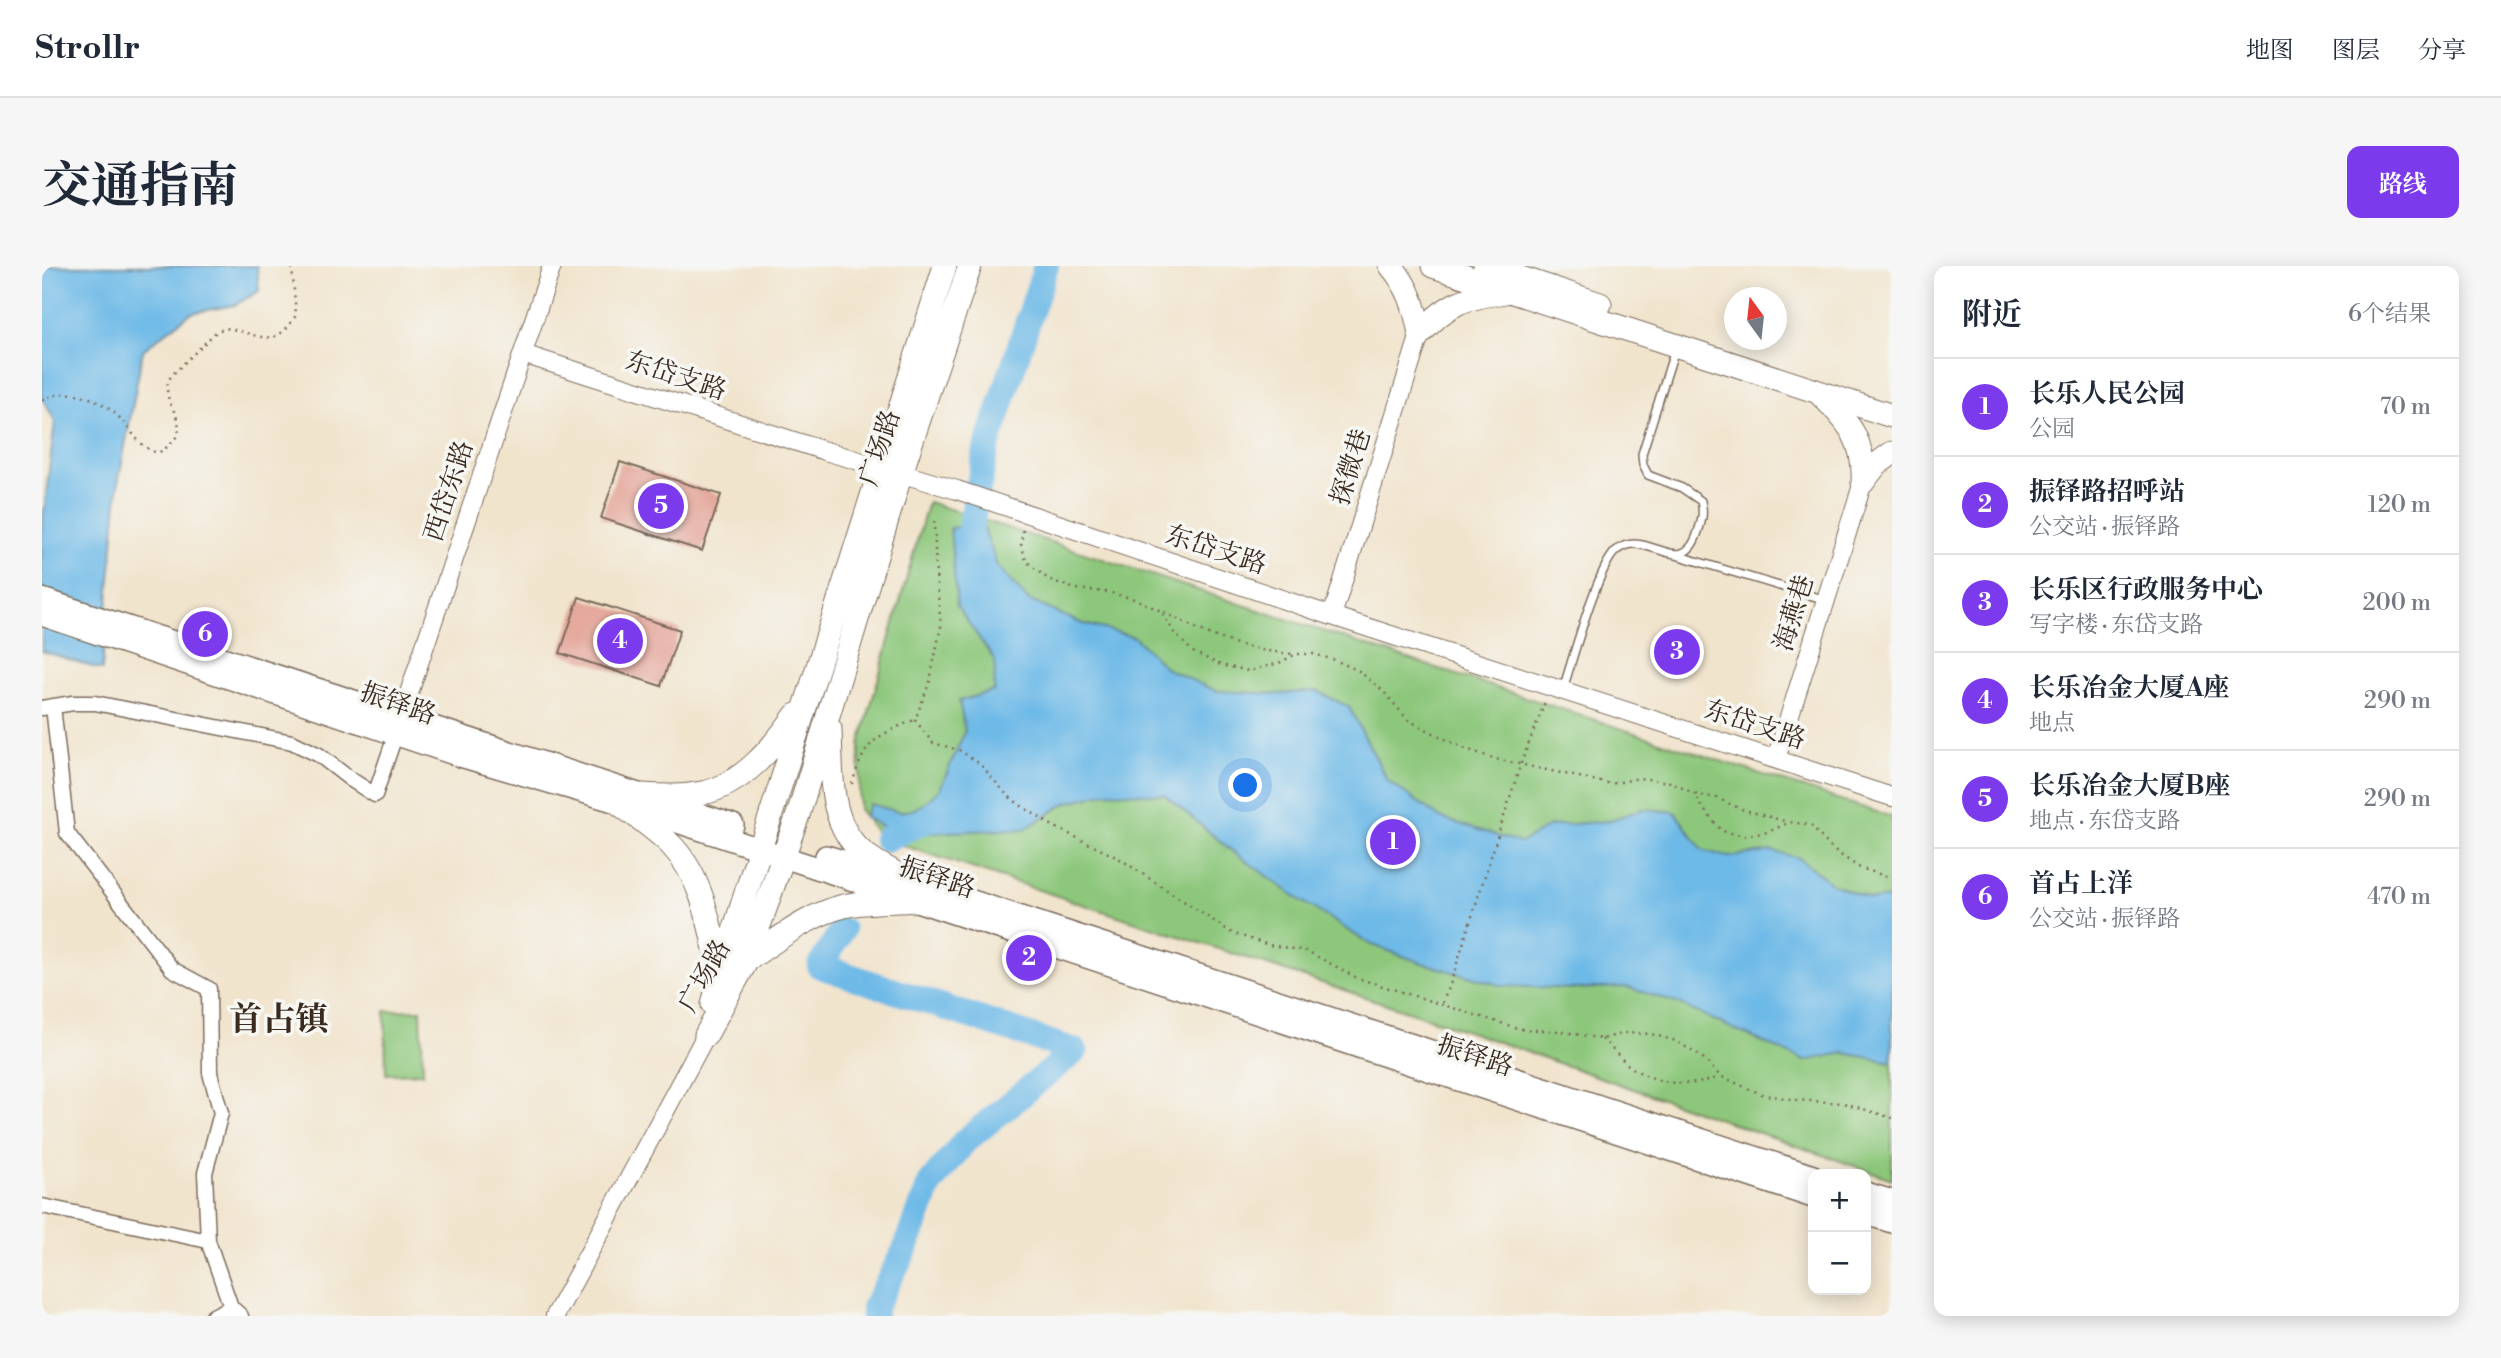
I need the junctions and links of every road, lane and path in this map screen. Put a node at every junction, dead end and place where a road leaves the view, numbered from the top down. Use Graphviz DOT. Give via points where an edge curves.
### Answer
graph roads {
  1 [pos="292,266"];
  2 [pos="552,266"];
  3 [pos="945,266"];
  4 [pos="970,266"];
  5 [pos="1391,266"];
  6 [pos="1433,266"];
  7 [pos="1485,266"];
  8 [pos="1510,291"];
  9 [pos="1420,334"];
  10 [pos="1676,345"];
  11 [pos="523,354"];
  12 [pos="1817,391"];
  13 [pos="1892,399"];
  14 [pos="42,400"];
  15 [pos="1892,416"];
  16 [pos="1892,453"];
  17 [pos="890,470"];
  18 [pos="1863,482"];
  19 [pos="1022,521"];
  20 [pos="934,522"];
  21 [pos="1672,554"];
  22 [pos="42,599"];
  23 [pos="1826,600"];
  24 [pos="1161,611"];
  25 [pos="42,615"];
  26 [pos="1332,616"];
  27 [pos="113,631"];
  28 [pos="1296,654"];
  29 [pos="1557,689"];
  30 [pos="806,701"];
  31 [pos="48,707"];
  32 [pos="830,708"];
  33 [pos="915,720"];
  34 [pos="399,724"];
  35 [pos="1776,759"];
  36 [pos="1521,763"];
  37 [pos="850,790"];
  38 [pos="1695,794"];
  39 [pos="642,795"];
  40 [pos="1892,797"];
  41 [pos="617,802"];
  42 [pos="1790,822"];
  43 [pos="774,847"];
  44 [pos="1892,878"];
  45 [pos="912,890"];
  46 [pos="747,960"];
  47 [pos="720,975"];
  48 [pos="1441,1003"];
  49 [pos="706,1035"];
  50 [pos="1602,1039"];
  51 [pos="1720,1076"];
  52 [pos="1892,1118"];
  53 [pos="1808,1174"];
  54 [pos="1808,1194"];
  55 [pos="1871,1195"];
  56 [pos="1892,1201"];
  57 [pos="42,1206"];
  58 [pos="1871,1216"];
  59 [pos="1892,1222"];
  60 [pos="208,1241"];
  61 [pos="236,1311"];
  62 [pos="213,1316"];
  63 [pos="555,1316"];
  1 -- 14 [label="path" via="296,315 283,332 260,338 224,328 171,376 167,394 180,428 177,438 158,453 147,450 118,416 88,397 60,393"];
  2 -- 11 [label="street, 西岱东路"];
  3 -- 17 [label="main road, 广场路"];
  4 -- 17 [label="main road, 广场路"];
  5 -- 9 [label="main road" via="1412,298"];
  6 -- 8 [label="main road"];
  7 -- 13 [label="main road"];
  8 -- 9 [label="main road" via="1453,304"];
  8 -- 10 [label="main road"];
  9 -- 26 [label="street, 探微巷"];
  10 -- 12 [label="main road"];
  10 -- 21 [label="lane" via="1642,454 1648,475 1701,501 1704,513 1693,546"];
  11 -- 17 [label="street, 东岱支路"];
  11 -- 34 [label="street, 西岱东路"];
  12 -- 15 [label="main road"];
  12 -- 18 [label="main road" via="1857,438"];
  16 -- 18 [label="main road"];
  17 -- 19 [label="street, 东岱支路" via="957,490"];
  17 -- 30 [label="main road, 广场路"];
  17 -- 32 [label="main road, 广场路"];
  18 -- 23 [label="street, 海燕巷"];
  19 -- 24 [label="path" via="1026,561 1048,579 1075,589 1135,599"];
  19 -- 26 [label="street, 东岱支路"];
  20 -- 33 [label="path" via="941,626 930,681"];
  21 -- 23 [label="lane"];
  21 -- 29 [label="lane" via="1633,545 1607,560"];
  22 -- 27 [label="main road, 振铎路"];
  23 -- 35 [label="street, 海燕巷"];
  24 -- 28 [label="path" via="1222,641"];
  24 -- 28 [label="path" via="1193,652 1222,665 1249,670"];
  25 -- 27 [label="main road, 振铎路"];
  26 -- 29 [label="street, 东岱支路"];
  27 -- 34 [label="main road, 振铎路"];
  28 -- 36 [label="path" via="1313,654 1359,671 1408,719 1463,748"];
  29 -- 35 [label="street, 东岱支路"];
  29 -- 36 [label="path"];
  30 -- 39 [label="main road" via="779,738 731,780 704,793"];
  30 -- 43 [label="main road, 广场路"];
  31 -- 34 [label="street" via="95,703 292,742 319,755 375,795"];
  31 -- 60 [label="street" via="67,833 172,969 209,989 210,1073 221,1113 205,1173"];
  32 -- 43 [label="main road, 广场路"];
  32 -- 45 [label="main road" via="834,798 845,834 864,855"];
  33 -- 37 [label="path" via="884,732 867,749"];
  33 -- 48 [label="path" via="933,743 959,750 980,764 1023,807 1120,859 1232,933 1307,951 1356,978"];
  34 -- 39 [label="main road, 振铎路"];
  34 -- 41 [label="main road, 振铎路" via="460,755"];
  35 -- 40 [label="street, 东岱支路"];
  36 -- 38 [label="path" via="1611,784 1639,778 1670,782"];
  36 -- 48 [label="path"];
  38 -- 42 [label="path"];
  38 -- 42 [label="path" via="1722,831 1744,836"];
  39 -- 43 [label="main road, 振铎路"];
  41 -- 43 [label="main road, 振铎路"];
  41 -- 47 [label="main road" via="670,845 689,869 700,889"];
  42 -- 44 [label="path" via="1810,825 1833,850 1860,868"];
  43 -- 45 [label="main road, 振铎路"];
  43 -- 46 [label="main road, 广场路"];
  43 -- 47 [label="main road, 广场路"];
  45 -- 46 [label="main road" via="828,911"];
  45 -- 53 [label="main road, 振铎路"];
  45 -- 54 [label="main road, 振铎路"];
  46 -- 49 [label="main road, 广场路"];
  47 -- 49 [label="main road, 广场路"];
  48 -- 50 [label="path" via="1520,1029"];
  49 -- 63 [label="street"];
  50 -- 51 [label="path" via="1624,1032 1676,1041 1702,1056"];
  50 -- 51 [label="path" via="1634,1069 1673,1084 1702,1084"];
  51 -- 52 [label="path" via="1761,1094 1844,1103"];
  55 -- 56 [label="main road"];
  57 -- 60 [label="street"];
  58 -- 59 [label="main road"];
  60 -- 61 [label="street"];
  61 -- 62 [label="street"];
}
